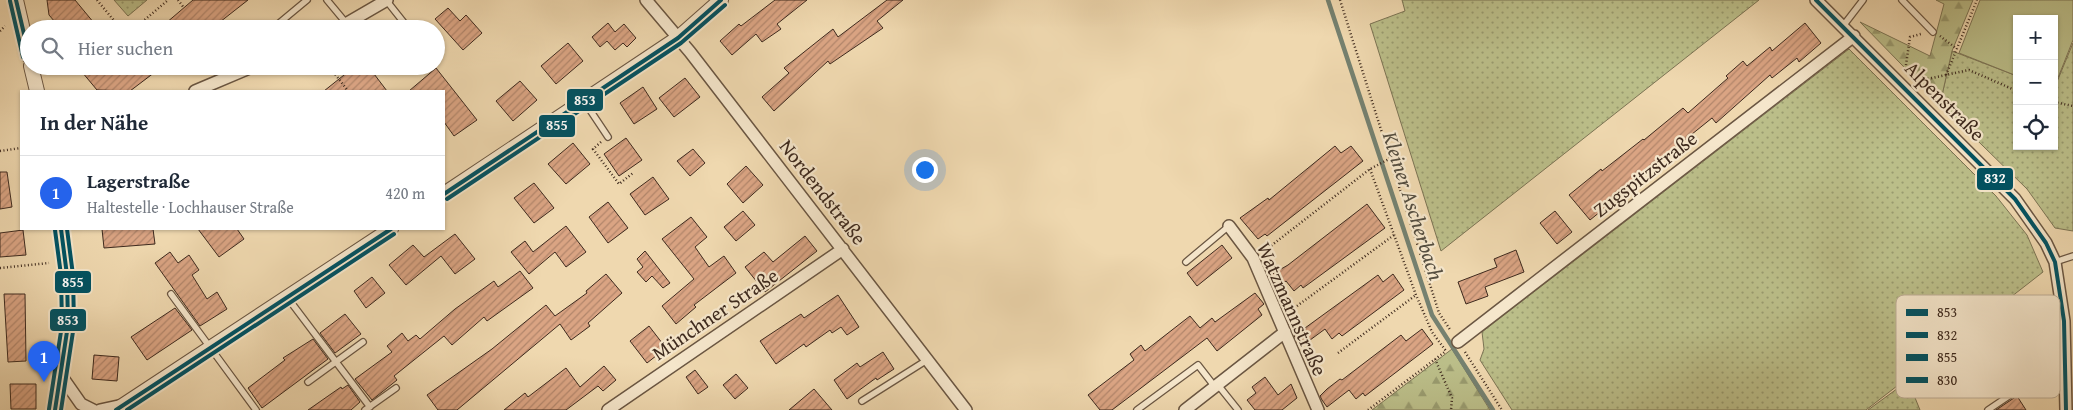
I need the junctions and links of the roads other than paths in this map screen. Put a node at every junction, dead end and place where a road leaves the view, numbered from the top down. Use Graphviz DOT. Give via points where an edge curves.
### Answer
graph roads {
  1 [pos="16,0"];
  2 [pos="307,0"];
  3 [pos="327,0"];
  4 [pos="387,0"];
  5 [pos="646,0"];
  6 [pos="721,0"];
  7 [pos="1816,0"];
  8 [pos="1863,0"];
  9 [pos="1902,0"];
  10 [pos="21,20"];
  11 [pos="283,20"];
  12 [pos="339,20"];
  13 [pos="352,20"];
  14 [pos="402,20"];
  15 [pos="1843,26"];
  16 [pos="1933,32"];
  17 [pos="1854,36"];
  18 [pos="678,38"];
  19 [pos="33,75"];
  20 [pos="233,75"];
  21 [pos="37,90"];
  22 [pos="197,90"];
  23 [pos="583,100"];
  24 [pos="608,137"];
  25 [pos="445,193"];
  26 [pos="1229,226"];
  27 [pos="61,230"];
  28 [pos="389,230"];
  29 [pos="843,249"];
  30 [pos="2073,256"];
  31 [pos="1186,262"];
  32 [pos="2055,262"];
  33 [pos="171,294"];
  34 [pos="2060,295"];
  35 [pos="2060,295"];
  36 [pos="287,297"];
  37 [pos="1285,332"];
  38 [pos="363,342"];
  39 [pos="1458,342"];
  40 [pos="209,348"];
  41 [pos="927,360"];
  42 [pos="336,362"];
  43 [pos="2065,373"];
  44 [pos="60,374"];
  45 [pos="2060,374"];
  46 [pos="308,382"];
  47 [pos="1217,386"];
  48 [pos="396,388"];
  49 [pos="2006,398"];
  50 [pos="862,401"];
  51 [pos="119,408"];
  52 [pos="367,408"];
  53 [pos="55,410"];
  54 [pos="93,410"];
  55 [pos="100,410"];
  56 [pos="256,410"];
  57 [pos="608,410"];
  58 [pos="966,410"];
  59 [pos="1137,410"];
  60 [pos="1185,410"];
  61 [pos="1238,410"];
  62 [pos="1318,410"];
  63 [pos="1988,410"];
  64 [pos="2066,410"];
  1 -- 10 [label="street"];
  2 -- 11 [label="lane"];
  3 -- 12 [label="lane"];
  4 -- 13 [label="street"];
  4 -- 14 [label="lane"];
  5 -- 18 [label="street, Nordendstraße"];
  6 -- 18 [label="street"];
  7 -- 15 [label="street, Alpenstraße"];
  8 -- 15 [label="lane"];
  9 -- 16 [label="lane"];
  15 -- 17 [label="street, Alpenstraße"];
  17 -- 32 [label="street, Alpenstraße" via="1904,79 2015,199 2046,243"];
  17 -- 39 [label="street, Zugspitzstraße"];
  18 -- 23 [label="street"];
  18 -- 29 [label="street, Nordendstraße"];
  19 -- 21 [label="street"];
  20 -- 22 [label="street"];
  23 -- 24 [label="lane"];
  23 -- 25 [label="street"];
  26 -- 31 [label="lane"];
  26 -- 37 [label="street, Watzmannstraße" via="1254,258"];
  27 -- 44 [label="street" via="68,325"];
  28 -- 36 [label="street"];
  29 -- 41 [label="street, Nordendstraße"];
  29 -- 57 [label="street, Münchner Straße"];
  30 -- 32 [label="lane"];
  32 -- 34 [label="street, Alpenstraße"];
  33 -- 40 [label="lane"];
  35 -- 43 [label="street, Alpenstraße"];
  36 -- 40 [label="street"];
  36 -- 42 [label="lane"];
  37 -- 47 [label="street"];
  37 -- 62 [label="street, Watzmannstraße"];
  38 -- 42 [label="lane"];
  40 -- 51 [label="street"];
  40 -- 56 [label="lane"];
  41 -- 50 [label="lane"];
  41 -- 58 [label="street, Nordendstraße"];
  42 -- 46 [label="lane"];
  42 -- 52 [label="lane"];
  43 -- 45 [label="lane"];
  43 -- 64 [label="street, Alpenstraße"];
  44 -- 53 [label="street"];
  44 -- 54 [label="street" via="81,404"];
  47 -- 59 [label="lane" via="1198,365"];
  47 -- 60 [label="street"];
  47 -- 61 [label="lane"];
  48 -- 52 [label="lane"];
  49 -- 63 [label="lane"];
  51 -- 55 [label="street"];
}
